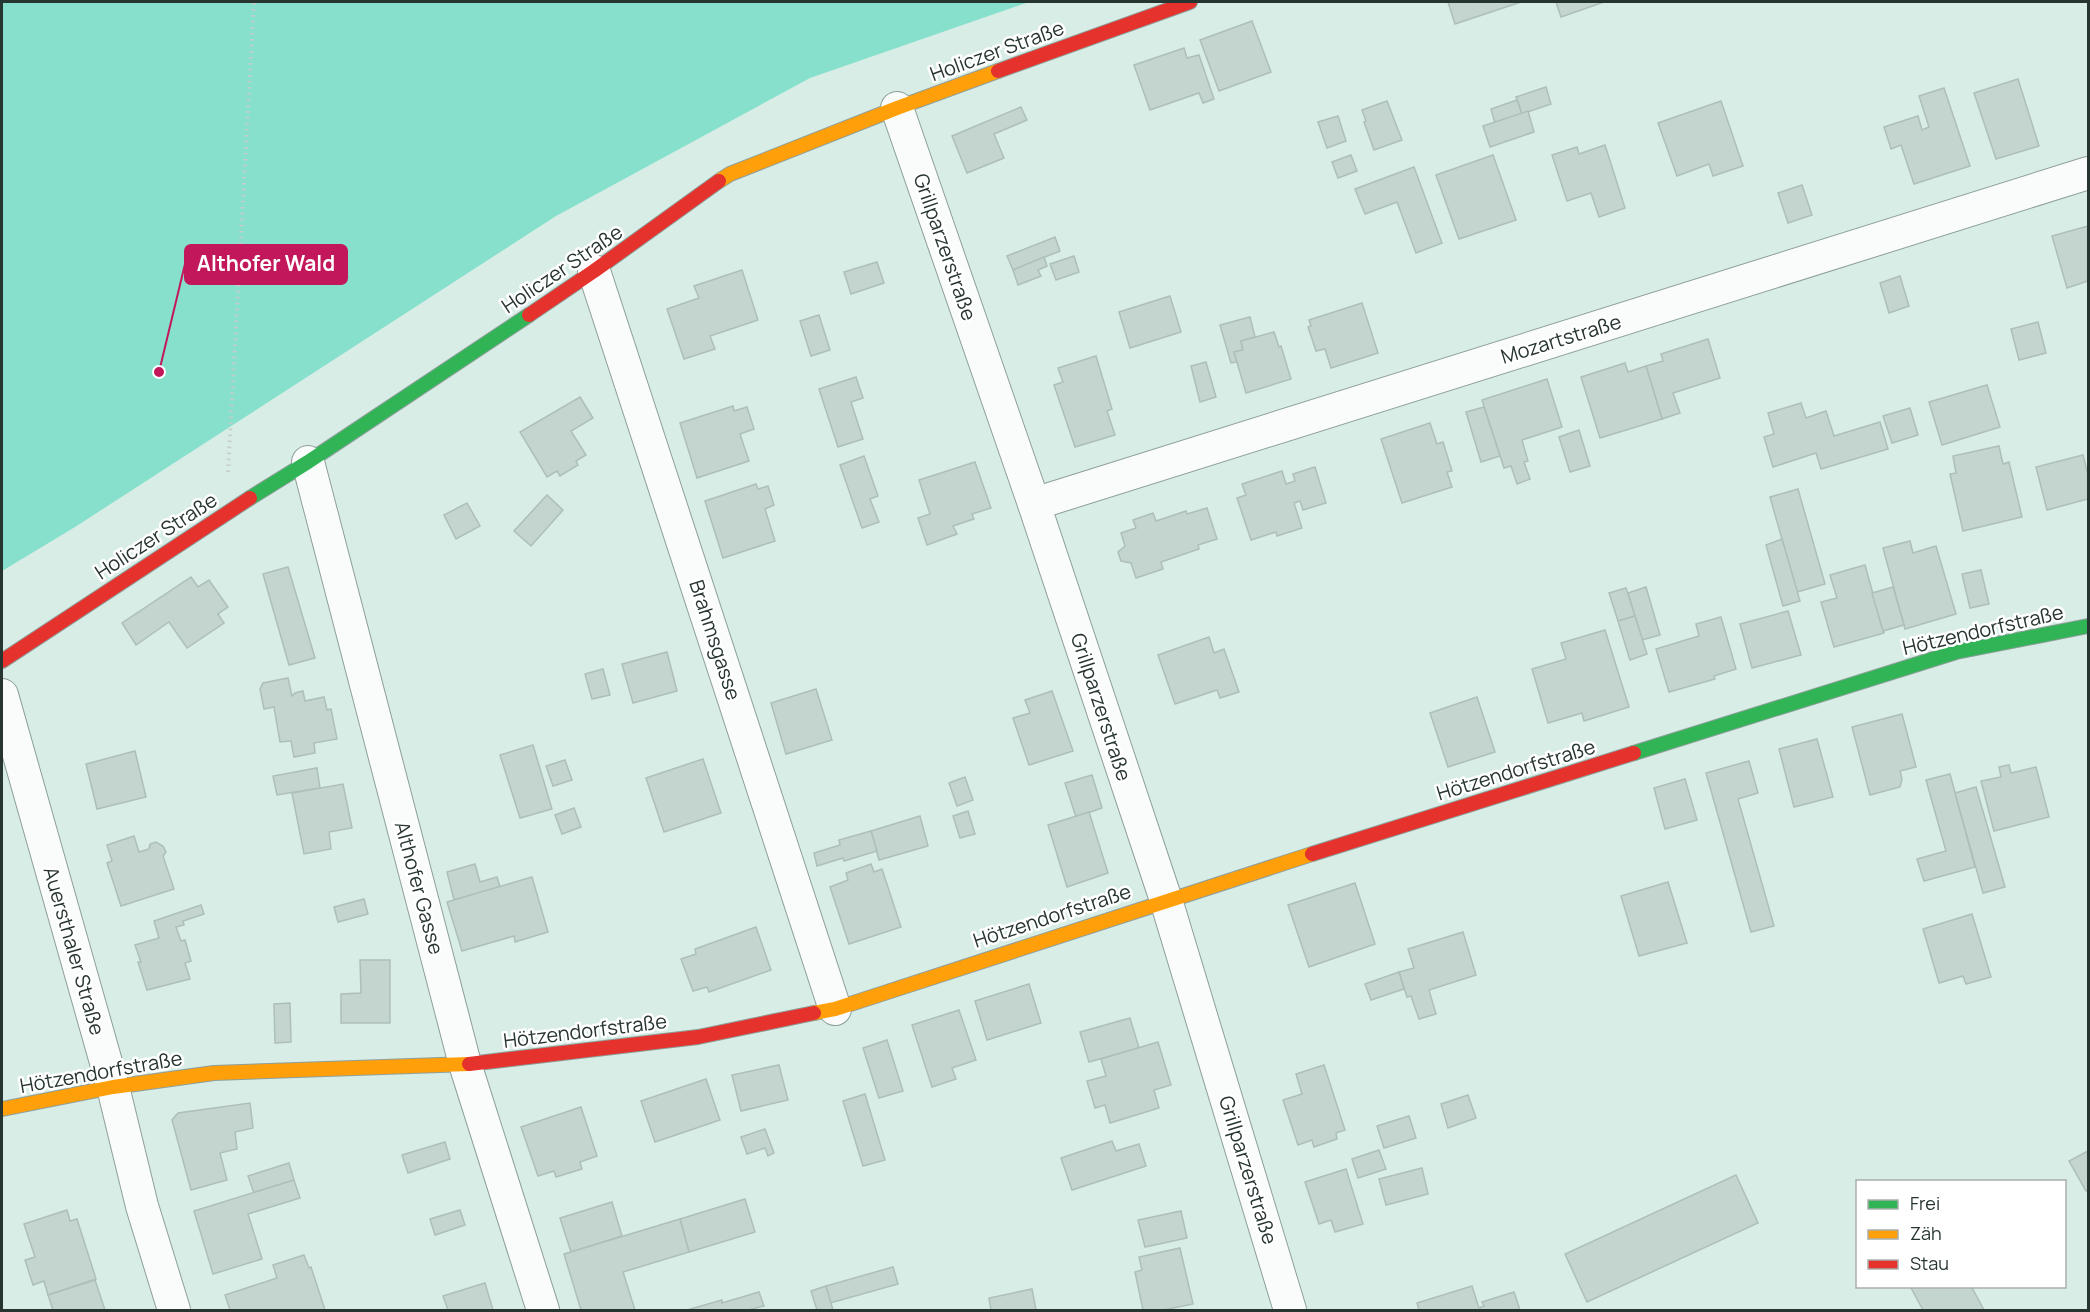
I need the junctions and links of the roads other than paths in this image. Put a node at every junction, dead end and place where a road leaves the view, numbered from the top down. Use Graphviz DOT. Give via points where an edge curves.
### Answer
graph roads {
  1 [pos="1190,2"];
  2 [pos="897,108"];
  3 [pos="2088,174"];
  4 [pos="594,272"];
  5 [pos="308,462"];
  6 [pos="1034,504"];
  7 [pos="2088,626"];
  8 [pos="2,661"];
  9 [pos="2,695"];
  10 [pos="1166,900"];
  11 [pos="835,1008"];
  12 [pos="465,1064"];
  13 [pos="112,1087"];
  14 [pos="2,1109"];
  15 [pos="174,1311"];
  16 [pos="543,1311"];
  17 [pos="1290,1311"];
  1 -- 2 [label="street, Holiczer Straße"];
  2 -- 4 [label="street, Holiczer Straße" via="730,174"];
  2 -- 6 [label="street, Grillparzerstraße"];
  3 -- 6 [label="street, Mozartstraße"];
  4 -- 5 [label="street, Holiczer Straße"];
  4 -- 11 [label="street, Brahmsgasse"];
  5 -- 8 [label="street, Holiczer Straße"];
  5 -- 12 [label="street, Althofer Gasse"];
  6 -- 10 [label="street, Grillparzerstraße"];
  7 -- 10 [label="street, Hötzendorfstraße" via="1956,652"];
  9 -- 13 [label="street, Auersthaler Straße"];
  10 -- 11 [label="street, Hötzendorfstraße"];
  10 -- 17 [label="street, Grillparzerstraße"];
  11 -- 12 [label="street, Hötzendorfstraße" via="698,1037"];
  12 -- 13 [label="street, Hötzendorfstraße" via="214,1073"];
  12 -- 16 [label="street, Althofer Gasse"];
  13 -- 14 [label="street, Hötzendorfstraße"];
  13 -- 15 [label="street, Auersthaler Straße"];
}
